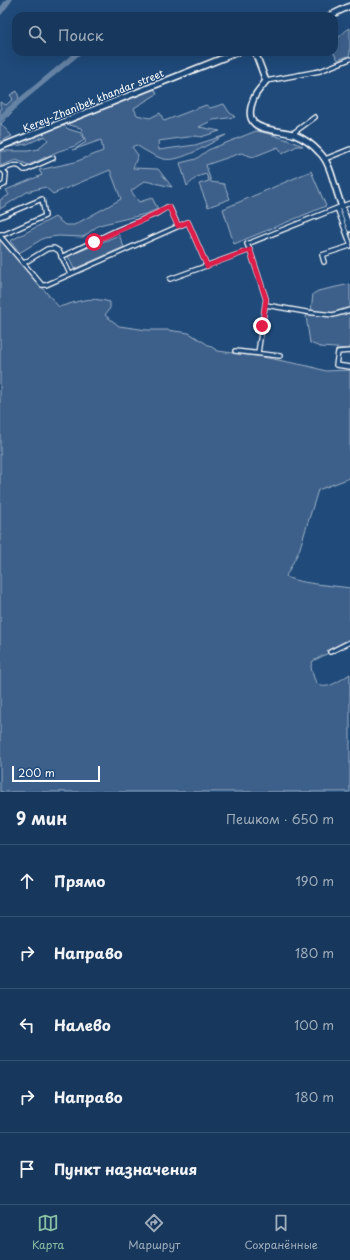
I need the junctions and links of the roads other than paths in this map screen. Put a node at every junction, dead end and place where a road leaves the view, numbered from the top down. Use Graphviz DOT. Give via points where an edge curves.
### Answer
graph roads {
  1 [pos="349,7"];
  2 [pos="338,12"];
  3 [pos="228,56"];
  4 [pos="257,56"];
  5 [pos="350,59"];
  6 [pos="266,81"];
  7 [pos="315,116"];
  8 [pos="292,134"];
  9 [pos="0,147"];
  10 [pos="350,149"];
  11 [pos="53,158"];
  12 [pos="325,159"];
  13 [pos="2,170"];
  14 [pos="0,187"];
  15 [pos="350,203"];
  16 [pos="340,207"];
  17 [pos="0,217"];
  18 [pos="178,226"];
  19 [pos="350,229"];
  20 [pos="0,235"];
  21 [pos="350,242"];
  22 [pos="350,246"];
  23 [pos="250,250"];
  24 [pos="61,257"];
  25 [pos="324,262"];
  26 [pos="24,263"];
  27 [pos="207,266"];
  28 [pos="70,274"];
  29 [pos="170,279"];
  30 [pos="266,305"];
  31 [pos="350,310"];
  32 [pos="235,351"];
  33 [pos="350,351"];
  34 [pos="258,353"];
  35 [pos="280,356"];
  36 [pos="350,367"];
  37 [pos="350,642"];
  38 [pos="330,652"];
  1 -- 2 [label="main road"];
  3 -- 9 [label="main road, Kerey-Zhanibek khandar street"];
  4 -- 6 [label="main road"];
  5 -- 6 [label="street" via="320,71"];
  6 -- 8 [label="main road" via="254,97 251,106 252,120 259,127"];
  7 -- 8 [label="street"];
  8 -- 12 [label="main road" via="314,147"];
  10 -- 12 [label="street"];
  11 -- 13 [label="street" via="26,170 16,165"];
  12 -- 16 [label="main road"];
  13 -- 14 [label="street" via="6,174 5,184"];
  15 -- 16 [label="street"];
  16 -- 19 [label="main road"];
  16 -- 21 [label="street"];
  16 -- 23 [label="street" via="247,244"];
  17 -- 20 [label="street" via="42,199 45,216"];
  18 -- 24 [label="street" via="170,208 167,207 157,214"];
  18 -- 27 [label="street" via="188,222"];
  18 -- 28 [label="street"];
  20 -- 26 [label="street"];
  22 -- 25 [label="street" via="322,255"];
  23 -- 27 [label="street"];
  23 -- 30 [label="street"];
  24 -- 26 [label="street" via="59,251 51,248"];
  24 -- 28 [label="street"];
  26 -- 28 [label="street" via="42,285"];
  27 -- 29 [label="street"];
  30 -- 31 [label="street" via="333,315"];
  30 -- 34 [label="street"];
  32 -- 34 [label="street"];
  33 -- 36 [label="street" via="338,352 336,365"];
  34 -- 35 [label="street"];
  37 -- 38 [label="street"];
}
